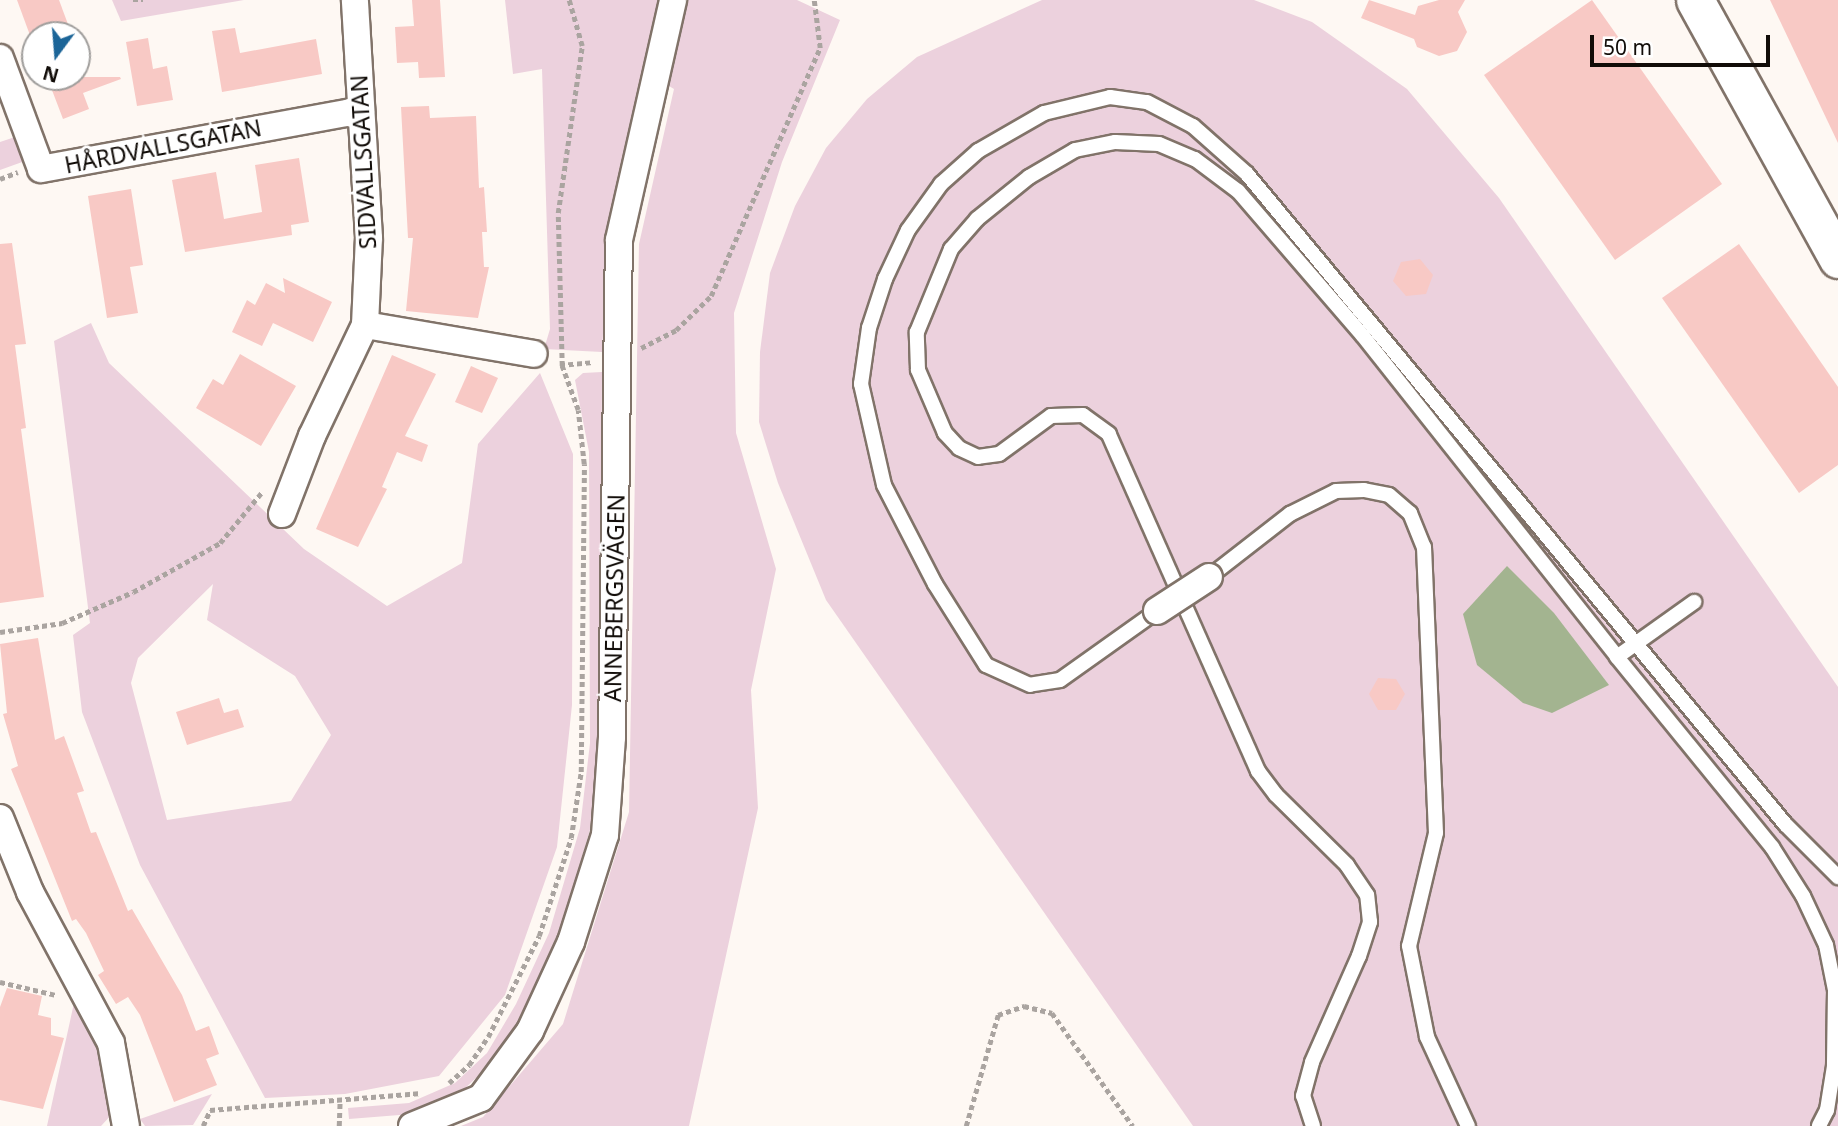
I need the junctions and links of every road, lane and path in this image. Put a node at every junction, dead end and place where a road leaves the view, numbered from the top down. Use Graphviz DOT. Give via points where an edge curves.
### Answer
graph roads {
  1 [pos="134,0"];
  2 [pos="143,0"];
  3 [pos="355,0"];
  4 [pos="569,0"];
  5 [pos="673,0"];
  6 [pos="814,0"];
  7 [pos="1695,0"];
  8 [pos="0,58"];
  9 [pos="360,110"];
  10 [pos="1838,259"];
  11 [pos="365,325"];
  12 [pos="534,354"];
  13 [pos="616,360"];
  14 [pos="562,366"];
  15 [pos="268,485"];
  16 [pos="282,513"];
  17 [pos="1209,577"];
  18 [pos="1694,602"];
  19 [pos="1157,611"];
  20 [pos="0,632"];
  21 [pos="1638,642"];
  22 [pos="1617,657"];
  23 [pos="0,818"];
  24 [pos="1838,877"];
  25 [pos="0,982"];
  26 [pos="88,1002"];
  27 [pos="439,1087"];
  28 [pos="430,1092"];
  29 [pos="340,1102"];
  30 [pos="126,1126"];
  31 [pos="203,1126"];
  32 [pos="339,1126"];
  33 [pos="412,1126"];
  34 [pos="966,1126"];
  35 [pos="1133,1126"];
  36 [pos="1313,1126"];
  37 [pos="1468,1126"];
  38 [pos="1819,1126"];
  1 -- 2 [label="path"];
  3 -- 9 [label="street, SIDVALLSGATAN"];
  4 -- 14 [label="path" via="582,46 558,213"];
  5 -- 13 [label="street, ANNEBERGSVÄGEN" via="619,240"];
  6 -- 13 [label="path" via="820,48 711,296 676,330"];
  7 -- 10 [label="street"];
  8 -- 9 [label="street, HÅRDVALLSGATAN" via="41,169"];
  9 -- 11 [label="street, SIDVALLSGATAN" via="369,238"];
  11 -- 12 [label="street"];
  11 -- 16 [label="street, SIDVALLSGATAN" via="312,436"];
  12 -- 14 [label="path"];
  13 -- 14 [label="path"];
  13 -- 33 [label="street, ANNEBERGSVÄGEN" via="612,737 605,835 571,942 530,1031 481,1098"];
  14 -- 27 [label="path" via="578,410 585,523 580,772 571,838 554,899 510,1000 469,1065"];
  15 -- 20 [label="path" via="220,543 133,592 62,623"];
  17 -- 19 [label="street, bridge"];
  17 -- 37 [label="lane" via="1290,514 1336,491 1389,495 1410,513 1424,547 1436,833 1409,946 1427,1037"];
  18 -- 21 [label="lane"];
  19 -- 21 [label="lane" via="1060,680 1030,685 986,665 935,584 884,485 861,384 869,328 885,279 908,230 941,184 978,151 1044,113 1110,97 1147,102 1193,126 1231,158"];
  21 -- 22 [label="lane"];
  21 -- 24 [label="lane" via="1786,825"];
  22 -- 36 [label="lane" via="1363,336 1238,191 1195,159 1159,144 1115,142 1074,150 1029,177 977,219 951,249 917,332 918,370 945,433 959,448 978,457 999,454 1051,416 1083,415 1109,434 1258,771 1347,865 1367,895 1370,922 1363,945 1312,1062 1303,1096"];
  22 -- 38 [label="lane" via="1772,847 1803,896 1826,945 1835,990 1834,1066 1827,1110"];
  23 -- 26 [label="street" via="30,892"];
  25 -- 26 [label="path"];
  26 -- 30 [label="street" via="111,1043"];
  28 -- 29 [label="path"];
  29 -- 31 [label="path" via="210,1110"];
  29 -- 32 [label="path"];
  34 -- 35 [label="path" via="999,1015 1024,1006 1052,1013"];
}
